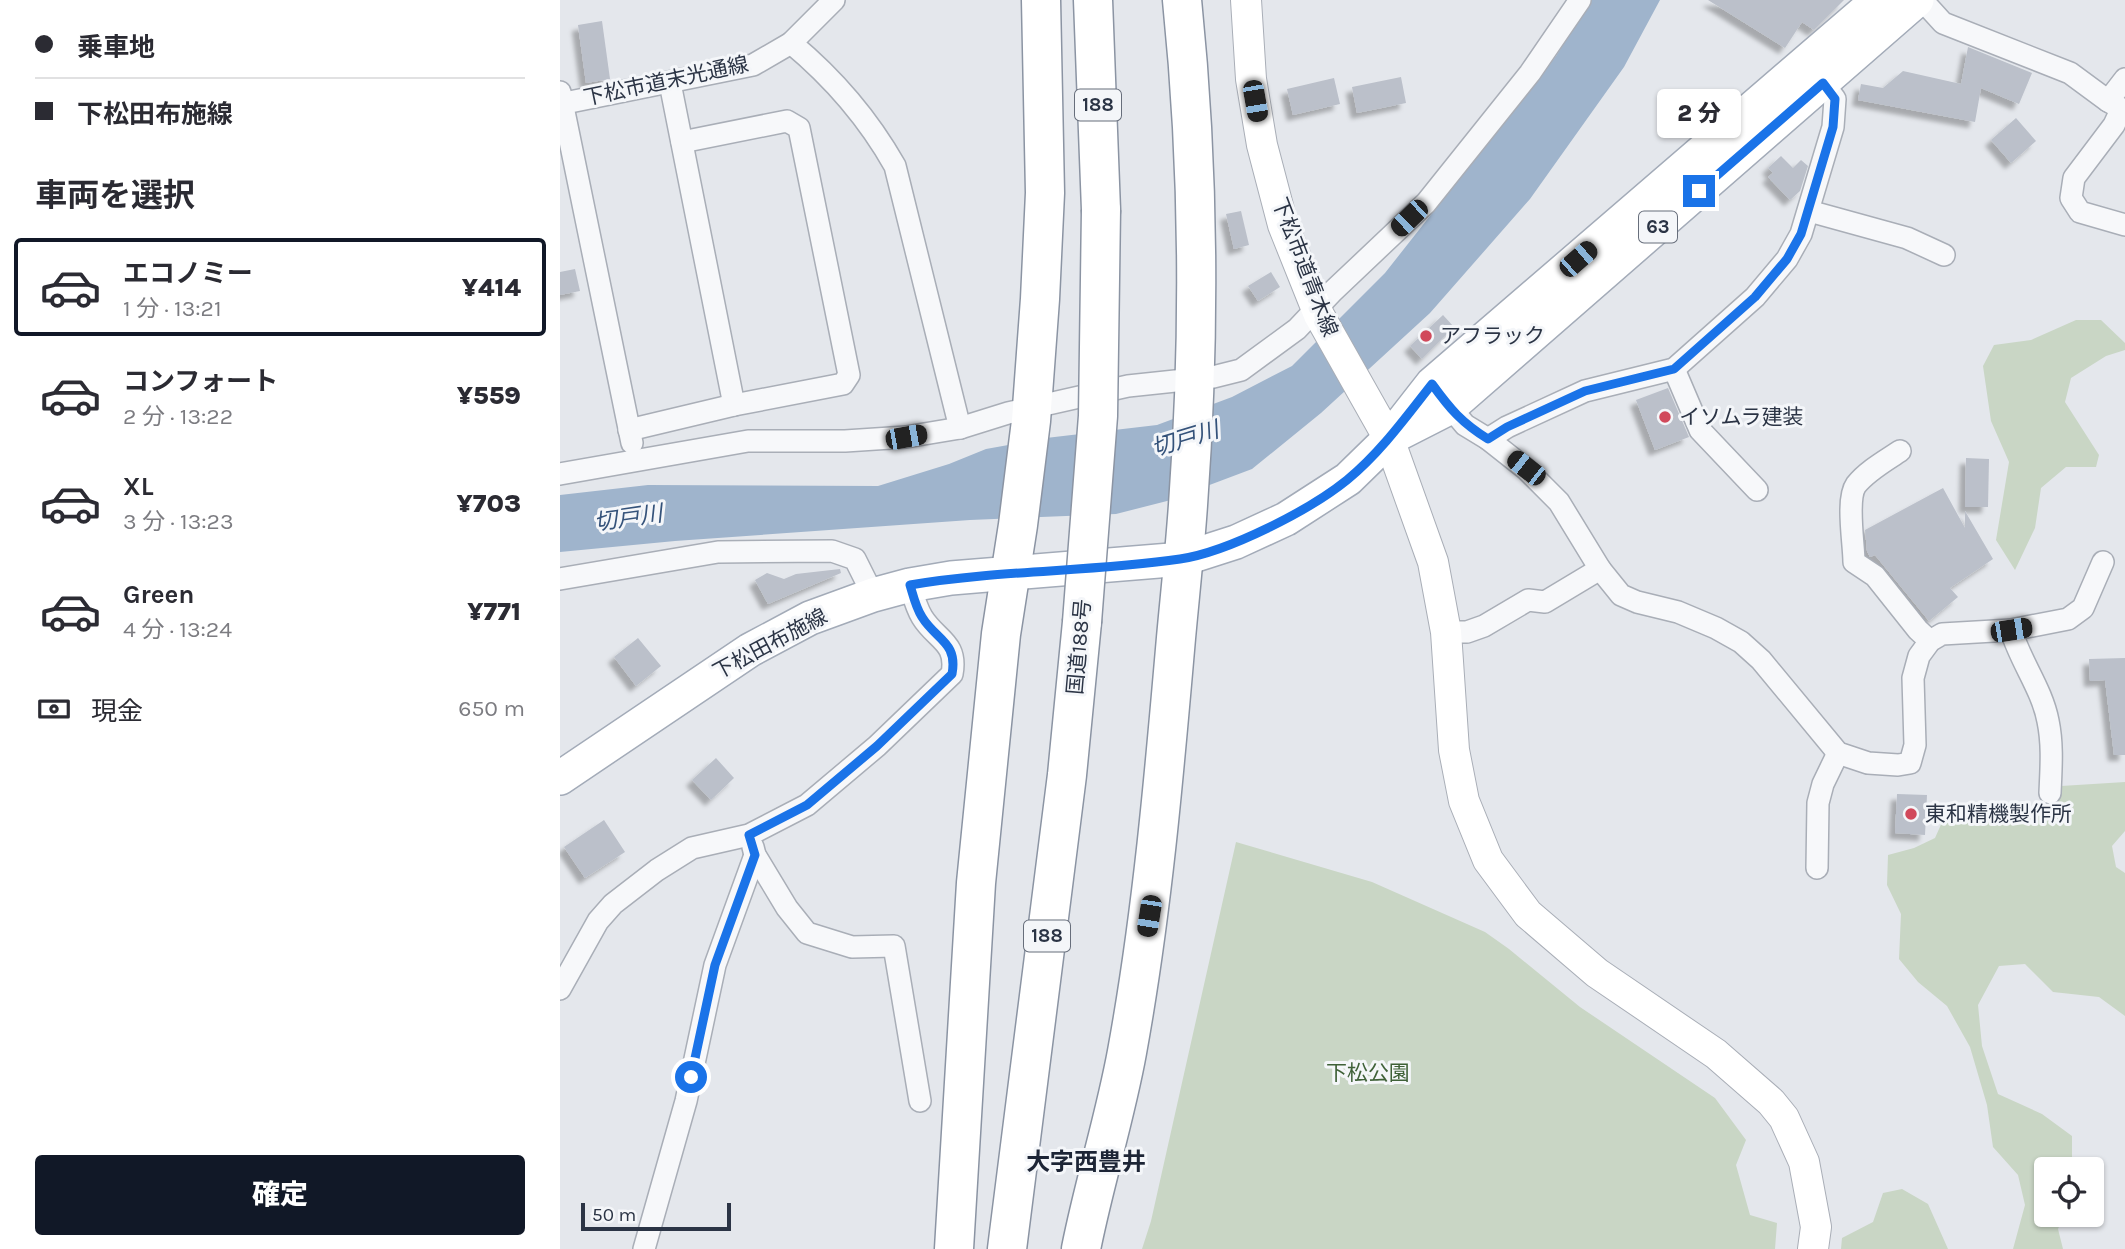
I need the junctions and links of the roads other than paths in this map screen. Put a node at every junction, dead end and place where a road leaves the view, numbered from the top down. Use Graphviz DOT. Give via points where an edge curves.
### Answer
graph roads {
  1 [pos="834,0"];
  2 [pos="1041,0"];
  3 [pos="1093,0"];
  4 [pos="1182,0"];
  5 [pos="1246,0"];
  6 [pos="1580,0"];
  7 [pos="1878,0"];
  8 [pos="1919,0"];
  9 [pos="791,43"];
  10 [pos="1815,73"];
  11 [pos="2125,79"];
  12 [pos="670,83"];
  13 [pos="561,100"];
  14 [pos="2118,107"];
  15 [pos="682,142"];
  16 [pos="1810,211"];
  17 [pos="2125,225"];
  18 [pos="1944,256"];
  19 [pos="1317,312"];
  20 [pos="1674,369"];
  21 [pos="1194,384"];
  22 [pos="1441,396"];
  23 [pos="734,405"];
  24 [pos="1031,414"];
  25 [pos="960,428"];
  26 [pos="629,430"];
  27 [pos="1389,439"];
  28 [pos="1488,439"];
  29 [pos="1900,451"];
  30 [pos="634,459"];
  31 [pos="560,474"];
  32 [pos="1757,490"];
  33 [pos="1182,559"];
  34 [pos="2103,562"];
  35 [pos="1600,569"];
  36 [pos="1011,573"];
  37 [pos="560,579"];
  38 [pos="910,585"];
  39 [pos="873,595"];
  40 [pos="2011,630"];
  41 [pos="1446,632"];
  42 [pos="1930,641"];
  43 [pos="1838,753"];
  44 [pos="560,778"];
  45 [pos="2050,793"];
  46 [pos="752,845"];
  47 [pos="1817,868"];
  48 [pos="560,989"];
  49 [pos="920,1101"];
  50 [pos="643,1249"];
  51 [pos="954,1249"];
  52 [pos="1007,1249"];
  53 [pos="1082,1249"];
  54 [pos="1813,1249"];
  1 -- 9 [label="street, 下松市道末光通線"];
  2 -- 24 [label="highway" via="1045,193"];
  3 -- 52 [label="highway, 国道188号 / 188, bridge" via="1101,209 1098,415 1067,775"];
  4 -- 21 [label="highway" via="1191,86"];
  5 -- 19 [label="street, 下松市道青木線" via="1251,79 1262,145 1283,225"];
  6 -- 19 [label="street" via="1530,73 1426,203"];
  7 -- 10 [label="main road, 下松田布施線 / 63"];
  8 -- 10 [label="main road, 下松田布施線 / 63"];
  8 -- 14 [label="street" via="1943,23 2070,73"];
  9 -- 12 [label="street, 下松市道末光通線" via="753,65"];
  9 -- 25 [label="street" via="859,114 895,166"];
  10 -- 16 [label="street" via="1835,99 1833,127"];
  10 -- 22 [label="main road, 下松田布施線 / 63"];
  11 -- 14 [label="street"];
  12 -- 13 [label="street, 下松市道末光通線"];
  12 -- 15 [label="street"];
  13 -- 26 [label="street"];
  14 -- 17 [label="street" via="2114,125 2074,178 2071,198 2080,212"];
  15 -- 23 [label="street"];
  15 -- 23 [label="street" via="788,121 799,128 849,375 842,384"];
  16 -- 18 [label="street" via="1907,238"];
  16 -- 20 [label="street" via="1787,259 1755,297"];
  19 -- 21 [label="street" via="1241,370"];
  19 -- 27 [label="street, 下松市道青木線"];
  20 -- 28 [label="street" via="1585,391"];
  20 -- 32 [label="street" via="1700,430"];
  21 -- 24 [label="street" via="1128,386"];
  21 -- 33 [label="highway"];
  22 -- 27 [label="main road, 下松田布施線 / 63"];
  22 -- 28 [label="street" via="1465,425"];
  23 -- 26 [label="street"];
  24 -- 25 [label="street"];
  24 -- 36 [label="highway"];
  25 -- 30 [label="street" via="870,440 748,441"];
  26 -- 30 [label="street"];
  27 -- 33 [label="main road, 下松田布施線 / 63" via="1348,479 1286,519 1236,542"];
  27 -- 41 [label="street, 下松市道青木線" via="1433,562"];
  28 -- 35 [label="street" via="1526,468 1559,502"];
  29 -- 42 [label="street" via="1855,487 1851,498 1854,562 1875,576"];
  30 -- 31 [label="street"];
  33 -- 36 [label="main road, 下松田布施線 / 63"];
  33 -- 53 [label="highway" via="1149,916 1127,1055"];
  34 -- 40 [label="street" via="2083,608 2068,619"];
  35 -- 41 [label="street" via="1545,602 1528,600 1467,632"];
  35 -- 43 [label="street" via="1621,595 1678,612 1741,642"];
  36 -- 38 [label="main road, 下松田布施線 / 63"];
  36 -- 51 [label="highway" via="976,883"];
  37 -- 39 [label="street" via="718,552 832,551 855,559"];
  38 -- 39 [label="main road, 下松田布施線 / 63"];
  38 -- 46 [label="street" via="919,613 949,646 955,660 952,674 877,746"];
  39 -- 44 [label="main road, 下松田布施線 / 63" via="810,618 750,650"];
  40 -- 42 [label="street" via="1942,634"];
  40 -- 45 [label="street" via="2048,719"];
  41 -- 54 [label="street, 下松市道青木線" via="1454,750 1464,801 1488,860 1528,914 1597,973 1716,1054 1772,1102 1804,1162 1816,1227"];
  42 -- 43 [label="street" via="1919,656 1913,678 1915,745 1910,763 1868,763"];
  43 -- 47 [label="street" via="1818,803"];
  46 -- 48 [label="street" via="692,848 657,870 598,921"];
  46 -- 49 [label="street" via="787,908 807,933 852,947 894,946"];
  46 -- 50 [label="street" via="715,965 686,1101"];
}
